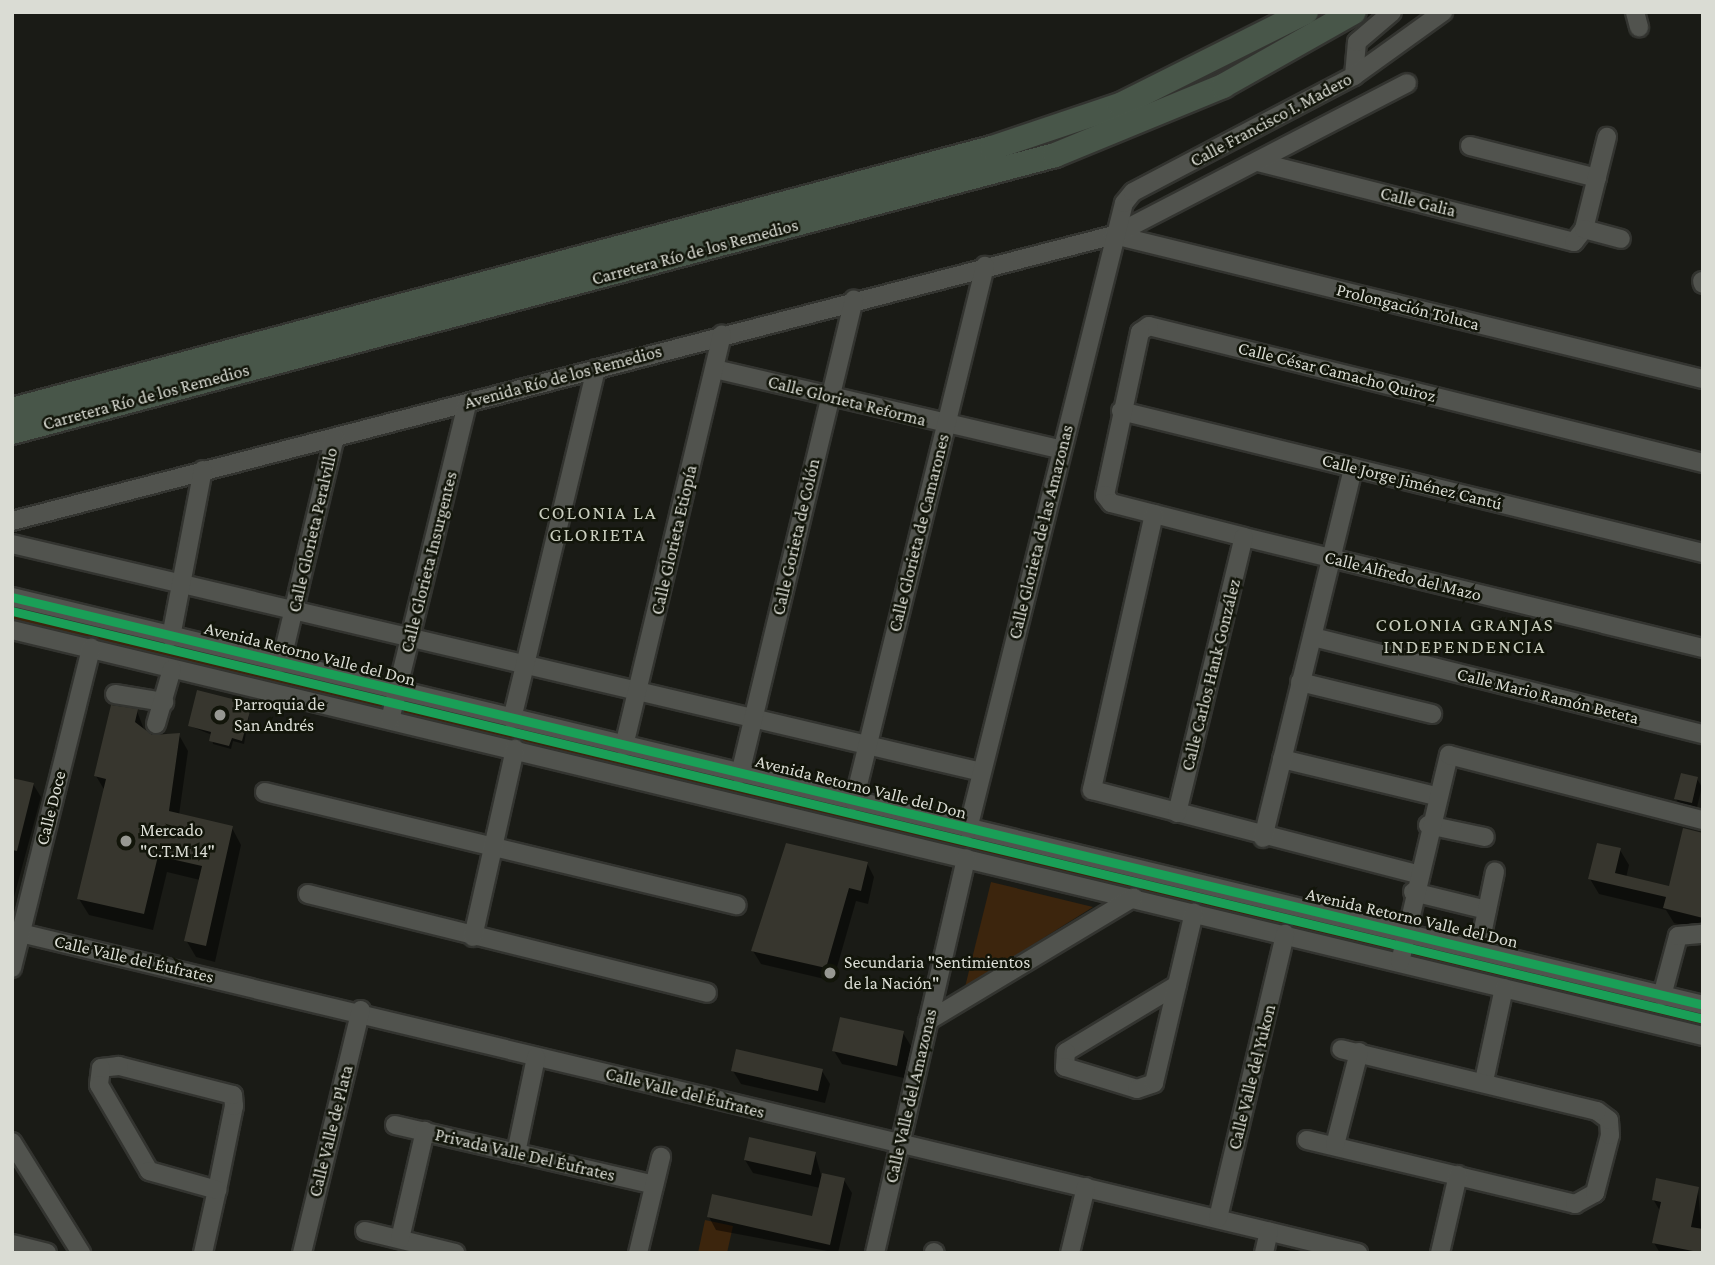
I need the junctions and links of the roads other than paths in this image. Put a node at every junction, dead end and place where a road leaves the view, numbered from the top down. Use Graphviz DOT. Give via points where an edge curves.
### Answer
graph roads {
  1 [pos="1306,12"];
  2 [pos="1354,12"];
  3 [pos="1392,12"];
  4 [pos="1443,12"];
  5 [pos="1354,76"];
  6 [pos="1406,83"];
  7 [pos="1607,137"];
  8 [pos="1470,146"];
  9 [pos="1258,162"];
  10 [pos="1597,178"];
  11 [pos="1114,235"];
  12 [pos="1581,235"];
  13 [pos="1621,239"];
  14 [pos="985,266"];
  15 [pos="855,300"];
  16 [pos="722,334"];
  17 [pos="596,369"];
  18 [pos="715,369"];
  19 [pos="1703,379"];
  20 [pos="830,397"];
  21 [pos="467,403"];
  22 [pos="12,410"];
  23 [pos="1121,411"];
  24 [pos="946,426"];
  25 [pos="12,432"];
  26 [pos="335,437"];
  27 [pos="1062,450"];
  28 [pos="1703,463"];
  29 [pos="1353,468"];
  30 [pos="203,470"];
  31 [pos="1105,499"];
  32 [pos="1154,514"];
  33 [pos="12,521"];
  34 [pos="1244,537"];
  35 [pos="12,544"];
  36 [pos="1703,553"];
  37 [pos="1332,558"];
  38 [pos="181,583"];
  39 [pos="12,597"];
  40 [pos="295,609"];
  41 [pos="12,630"];
  42 [pos="410,636"];
  43 [pos="171,637"];
  44 [pos="1312,638"];
  45 [pos="91,648"];
  46 [pos="1703,648"];
  47 [pos="281,663"];
  48 [pos="526,664"];
  49 [pos="172,668"];
  50 [pos="1300,682"];
  51 [pos="397,691"];
  52 [pos="638,691"];
  53 [pos="115,694"];
  54 [pos="164,702"];
  55 [pos="1432,715"];
  56 [pos="753,718"];
  57 [pos="512,719"];
  58 [pos="390,720"];
  59 [pos="156,724"];
  60 [pos="1703,734"];
  61 [pos="867,745"];
  62 [pos="624,746"];
  63 [pos="516,748"];
  64 [pos="1282,759"];
  65 [pos="982,772"];
  66 [pos="740,774"];
  67 [pos="265,792"];
  68 [pos="1436,796"];
  69 [pos="854,801"];
  70 [pos="1177,813"];
  71 [pos="1703,821"];
  72 [pos="1428,825"];
  73 [pos="968,829"];
  74 [pos="1485,837"];
  75 [pos="1263,838"];
  76 [pos="493,844"];
  77 [pos="965,858"];
  78 [pos="1495,872"];
  79 [pos="1417,874"];
  80 [pos="1413,892"];
  81 [pos="309,894"];
  82 [pos="1134,897"];
  83 [pos="737,905"];
  84 [pos="1487,910"];
  85 [pos="1194,913"];
  86 [pos="16,932"];
  87 [pos="1404,933"];
  88 [pos="1284,934"];
  89 [pos="1703,934"];
  90 [pos="473,937"];
  91 [pos="1479,948"];
  92 [pos="1400,962"];
  93 [pos="12,968"];
  94 [pos="1177,985"];
  95 [pos="1504,988"];
  96 [pos="707,993"];
  97 [pos="1662,996"];
  98 [pos="1703,1005"];
  99 [pos="361,1010"];
  100 [pos="928,1021"];
  101 [pos="1703,1035"];
  102 [pos="536,1057"];
  103 [pos="1484,1081"];
  104 [pos="395,1125"];
  105 [pos="425,1131"];
  106 [pos="1307,1140"];
  107 [pos="12,1142"];
  108 [pos="1335,1145"];
  109 [pos="901,1146"];
  110 [pos="516,1153"];
  111 [pos="660,1157"];
  112 [pos="1458,1175"];
  113 [pos="654,1185"];
  114 [pos="1086,1187"];
  115 [pos="217,1190"];
  116 [pos="1218,1218"];
  117 [pos="365,1231"];
  118 [pos="1269,1231"];
  119 [pos="400,1239"];
  120 [pos="12,1244"];
  121 [pos="47,1253"];
  122 [pos="81,1253"];
  123 [pos="204,1253"];
  124 [pos="302,1253"];
  125 [pos="455,1253"];
  126 [pos="638,1253"];
  127 [pos="875,1253"];
  128 [pos="1070,1253"];
  129 [pos="1264,1253"];
  130 [pos="1358,1253"];
  131 [pos="1440,1253"];
  1 -- 22 [label="highway, Carretera Río de los Remedios" via="1142,96 992,148"];
  2 -- 25 [label="highway, Carretera Río de los Remedios" via="1177,108 1055,155"];
  3 -- 5 [label="street" via="1357,42"];
  4 -- 5 [label="street, Calle Francisco I. Madero"];
  5 -- 11 [label="street, Calle Francisco I. Madero" via="1133,192"];
  6 -- 9 [label="street"];
  7 -- 10 [label="street"];
  8 -- 10 [label="street"];
  9 -- 11 [label="street"];
  9 -- 12 [label="street, Calle Galia"];
  10 -- 12 [label="street"];
  11 -- 14 [label="street, Avenida Río de los Remedios"];
  11 -- 19 [label="street, Prolongación Toluca"];
  11 -- 27 [label="street, Calle Glorieta de las Amazonas"];
  12 -- 13 [label="street, Calle Galia"];
  14 -- 15 [label="street, Avenida Río de los Remedios"];
  14 -- 24 [label="street, Calle Glorieta de Camarones"];
  15 -- 16 [label="street, Avenida Río de los Remedios"];
  15 -- 20 [label="street, Calle Gorieta de Colón"];
  16 -- 17 [label="street, Avenida Río de los Remedios"];
  16 -- 18 [label="street, Calle Glorieta Etiopía"];
  17 -- 21 [label="street, Avenida Río de los Remedios"];
  17 -- 48 [label="street"];
  18 -- 20 [label="street, Calle Glorieta Reforma"];
  18 -- 52 [label="street, Calle Glorieta Etiopía"];
  20 -- 24 [label="street, Calle Glorieta Reforma"];
  20 -- 56 [label="street, Calle Gorieta de Colón"];
  21 -- 26 [label="street, Avenida Río de los Remedios"];
  21 -- 42 [label="street, Calle Glorieta Insurgentes"];
  23 -- 28 [label="street, Calle César Camacho Quiroz" via="1140,332 1149,326"];
  23 -- 29 [label="street, Calle Jorge Jiménez Cantú"];
  23 -- 31 [label="street, Calle César Camacho Quiroz"];
  24 -- 27 [label="street, Calle Glorieta Reforma"];
  24 -- 61 [label="street, Calle Glorieta de Camarones"];
  26 -- 30 [label="street, Avenida Río de los Remedios"];
  26 -- 40 [label="street, Calle Glorieta Peralvillo"];
  27 -- 65 [label="street, Calle Glorieta de las Amazonas"];
  29 -- 36 [label="street, Calle Jorge Jiménez Cantú"];
  29 -- 37 [label="street"];
  30 -- 33 [label="street, Avenida Río de los Remedios"];
  30 -- 38 [label="street"];
  31 -- 32 [label="street, Calle Alfredo del Mazo"];
  32 -- 34 [label="street, Calle Alfredo del Mazo"];
  32 -- 70 [label="street" via="1090,785 1100,795"];
  34 -- 37 [label="street, Calle Alfredo del Mazo"];
  34 -- 70 [label="street, Calle Carlos Hank González"];
  35 -- 38 [label="street"];
  37 -- 44 [label="street"];
  37 -- 46 [label="street, Calle Alfredo del Mazo"];
  38 -- 40 [label="street"];
  38 -- 43 [label="street"];
  39 -- 43 [label="street, Avenida Retorno Valle del Don"];
  40 -- 42 [label="street"];
  40 -- 47 [label="street, Calle Glorieta Peralvillo"];
  41 -- 45 [label="street"];
  42 -- 48 [label="street"];
  42 -- 51 [label="street, Calle Glorieta Insurgentes"];
  43 -- 47 [label="street, Avenida Retorno Valle del Don"];
  44 -- 50 [label="street"];
  44 -- 60 [label="street, Calle Mario Ramón Beteta"];
  45 -- 49 [label="street"];
  45 -- 86 [label="street, Calle Doce"];
  47 -- 51 [label="street, Avenida Retorno Valle del Don"];
  48 -- 52 [label="street"];
  48 -- 57 [label="street"];
  49 -- 54 [label="street"];
  49 -- 58 [label="street"];
  50 -- 55 [label="street"];
  50 -- 64 [label="street"];
  51 -- 57 [label="street, Avenida Retorno Valle del Don"];
  51 -- 58 [label="street, Calle Glorieta Insurgentes"];
  52 -- 56 [label="street"];
  52 -- 62 [label="street, Calle Glorieta Etiopía"];
  53 -- 54 [label="street"];
  54 -- 59 [label="street"];
  56 -- 61 [label="street"];
  56 -- 66 [label="street, Calle Gorieta de Colón"];
  57 -- 62 [label="street, Avenida Retorno Valle del Don"];
  58 -- 63 [label="street"];
  61 -- 65 [label="street"];
  61 -- 69 [label="street, Calle Glorieta de Camarones"];
  62 -- 66 [label="street, Avenida Retorno Valle del Don"];
  63 -- 76 [label="street"];
  63 -- 77 [label="street"];
  64 -- 68 [label="street"];
  64 -- 75 [label="street"];
  65 -- 73 [label="street, Calle Glorieta de las Amazonas"];
  66 -- 69 [label="street, Avenida Retorno Valle del Don"];
  67 -- 76 [label="street"];
  68 -- 71 [label="street" via="1446,758 1458,755"];
  68 -- 72 [label="street"];
  69 -- 73 [label="street, Avenida Retorno Valle del Don"];
  70 -- 75 [label="street"];
  72 -- 74 [label="street"];
  72 -- 79 [label="street"];
  73 -- 87 [label="street, Avenida Retorno Valle del Don"];
  75 -- 79 [label="street"];
  76 -- 83 [label="street"];
  76 -- 90 [label="street"];
  77 -- 82 [label="street"];
  77 -- 100 [label="street, Calle Valle del Amazonas"];
  78 -- 84 [label="street"];
  79 -- 80 [label="street"];
  80 -- 84 [label="street"];
  80 -- 87 [label="street"];
  81 -- 90 [label="street"];
  82 -- 85 [label="street"];
  82 -- 100 [label="street"];
  84 -- 91 [label="street"];
  85 -- 88 [label="street"];
  85 -- 94 [label="street"];
  86 -- 93 [label="street, Calle Doce"];
  86 -- 99 [label="street, Calle Valle del Éufrates"];
  87 -- 91 [label="street, Avenida Retorno Valle del Don"];
  87 -- 92 [label="street"];
  88 -- 92 [label="street"];
  88 -- 116 [label="street, Calle Valle del Yukon"];
  89 -- 97 [label="street" via="1678,936"];
  90 -- 96 [label="street"];
  91 -- 97 [label="street, Avenida Retorno Valle del Don"];
  92 -- 95 [label="street"];
  94 -- 94 [label="street" via="1150,1087 1103,1080 1062,1062 1066,1052"];
  95 -- 101 [label="street"];
  95 -- 103 [label="street"];
  97 -- 98 [label="street, Avenida Retorno Valle del Don"];
  99 -- 102 [label="street, Calle Valle del Éufrates"];
  99 -- 124 [label="street, Calle Valle de Plata"];
  100 -- 109 [label="street, Calle Valle del Amazonas"];
  102 -- 109 [label="street, Calle Valle del Éufrates"];
  102 -- 110 [label="street, Privada Valle Del Éufrates"];
  103 -- 108 [label="street" via="1350,1050"];
  103 -- 112 [label="street" via="1597,1111 1609,1120 1595,1193 1575,1204"];
  104 -- 105 [label="street, Privada Valle Del Éufrates"];
  105 -- 110 [label="street, Privada Valle Del Éufrates"];
  105 -- 119 [label="street, Privada Valle Del Éufrates"];
  106 -- 108 [label="street"];
  107 -- 122 [label="street"];
  108 -- 112 [label="street"];
  109 -- 114 [label="street, Calle Valle del Éufrates"];
  109 -- 127 [label="street, Calle Valle del Amazonas"];
  110 -- 113 [label="street, Privada Valle Del Éufrates"];
  111 -- 113 [label="street"];
  112 -- 131 [label="street"];
  113 -- 126 [label="street"];
  114 -- 116 [label="street, Calle Valle del Éufrates"];
  114 -- 128 [label="street"];
  115 -- 115 [label="street" via="233,1095 119,1066 101,1068 99,1085 149,1171"];
  115 -- 123 [label="street"];
  116 -- 118 [label="street, Calle Valle del Éufrates"];
  117 -- 119 [label="street"];
  118 -- 129 [label="street"];
  118 -- 130 [label="street, Calle Valle del Éufrates"];
  119 -- 125 [label="street"];
  120 -- 121 [label="street"];
}
